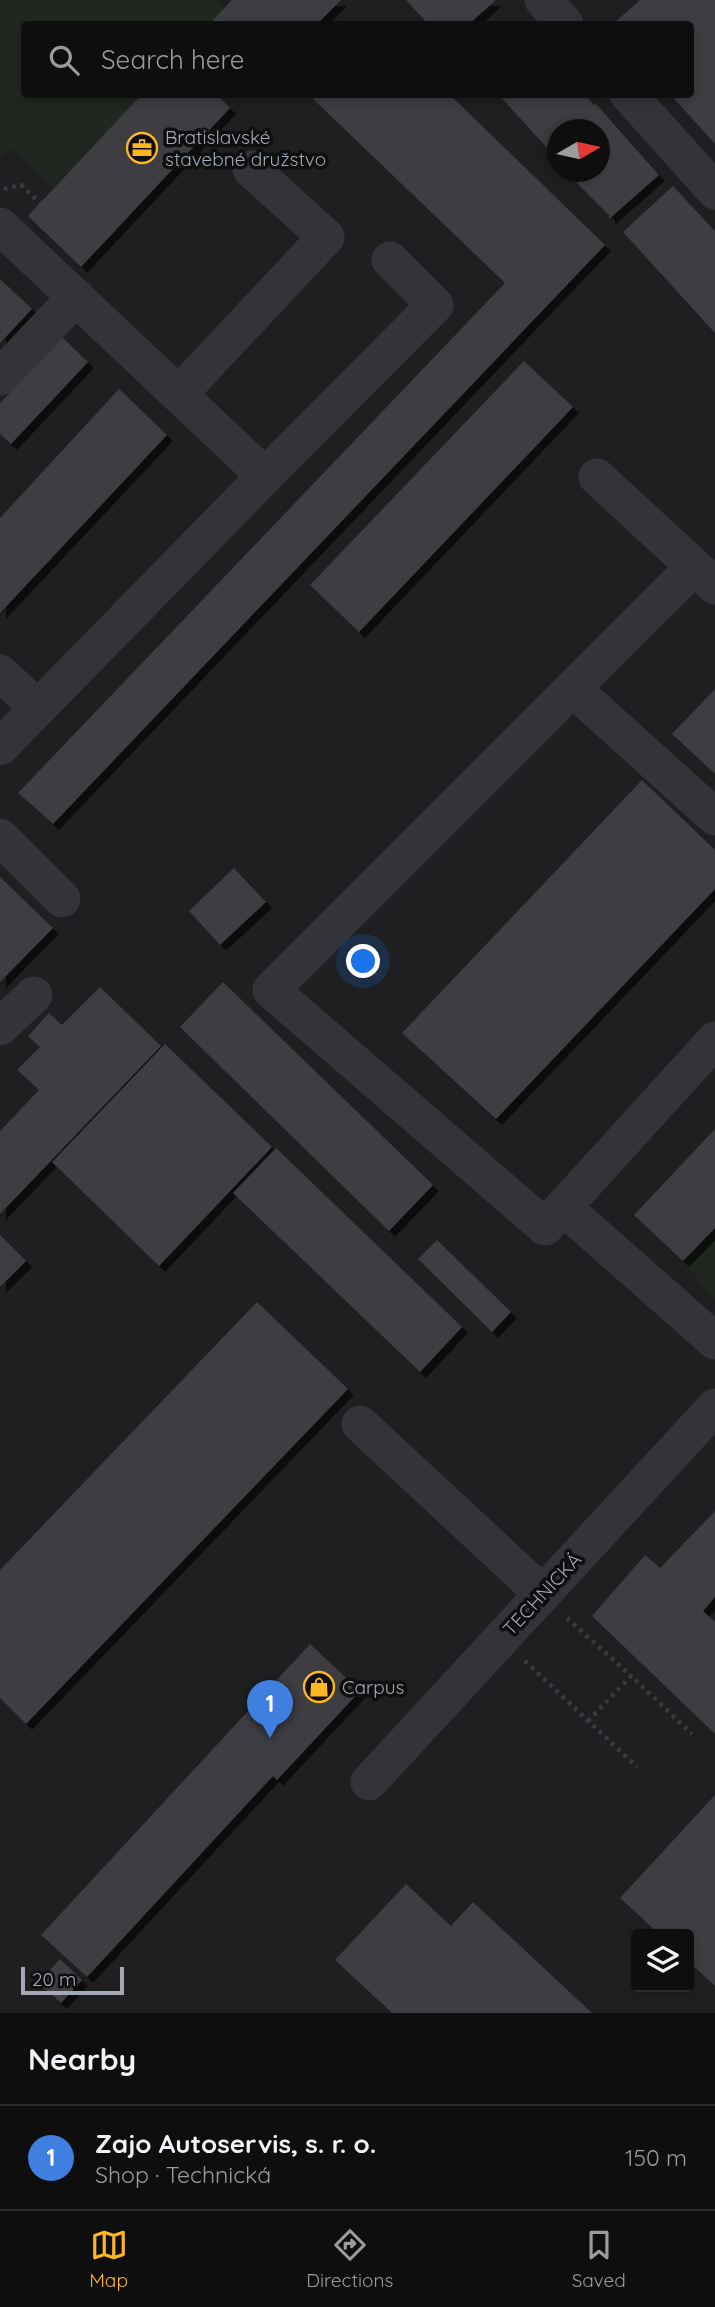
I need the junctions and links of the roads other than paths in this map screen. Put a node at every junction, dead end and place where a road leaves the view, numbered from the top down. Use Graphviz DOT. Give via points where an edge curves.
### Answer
graph roads {
  1 [pos="543,0"];
  2 [pos="562,21"];
  3 [pos="632,98"];
  4 [pos="251,169"];
  5 [pos="715,191"];
  6 [pos="0,226"];
  7 [pos="390,260"];
  8 [pos="76,297"];
  9 [pos="0,377"];
  10 [pos="179,394"];
  11 [pos="265,476"];
  12 [pos="597,477"];
  13 [pos="705,577"];
  14 [pos="0,673"];
  15 [pos="573,689"];
  16 [pos="38,708"];
  17 [pos="0,747"];
  18 [pos="715,817"];
  19 [pos="0,837"];
  20 [pos="62,900"];
  21 [pos="34,995"];
  22 [pos="0,1027"];
  23 [pos="715,1040"];
  24 [pos="563,1207"];
  25 [pos="715,1342"];
  26 [pos="715,1407"];
  27 [pos="360,1424"];
  28 [pos="554,1606"];
  29 [pos="369,1782"];
  1 -- 2 [label="street"];
  3 -- 5 [label="street"];
  4 -- 10 [label="street" via="326,237"];
  6 -- 8 [label="street"];
  7 -- 11 [label="street" via="435,305"];
  8 -- 9 [label="street"];
  8 -- 10 [label="street"];
  10 -- 11 [label="street"];
  11 -- 16 [label="street"];
  12 -- 13 [label="street"];
  13 -- 15 [label="street"];
  14 -- 16 [label="street"];
  15 -- 18 [label="street"];
  15 -- 24 [label="street" via="271,990 545,1227"];
  16 -- 17 [label="street"];
  19 -- 20 [label="street"];
  21 -- 22 [label="street"];
  23 -- 24 [label="street"];
  24 -- 25 [label="street"];
  26 -- 28 [label="street, TECHNICKÁ"];
  27 -- 28 [label="street"];
  28 -- 29 [label="street, TECHNICKÁ"];
}
